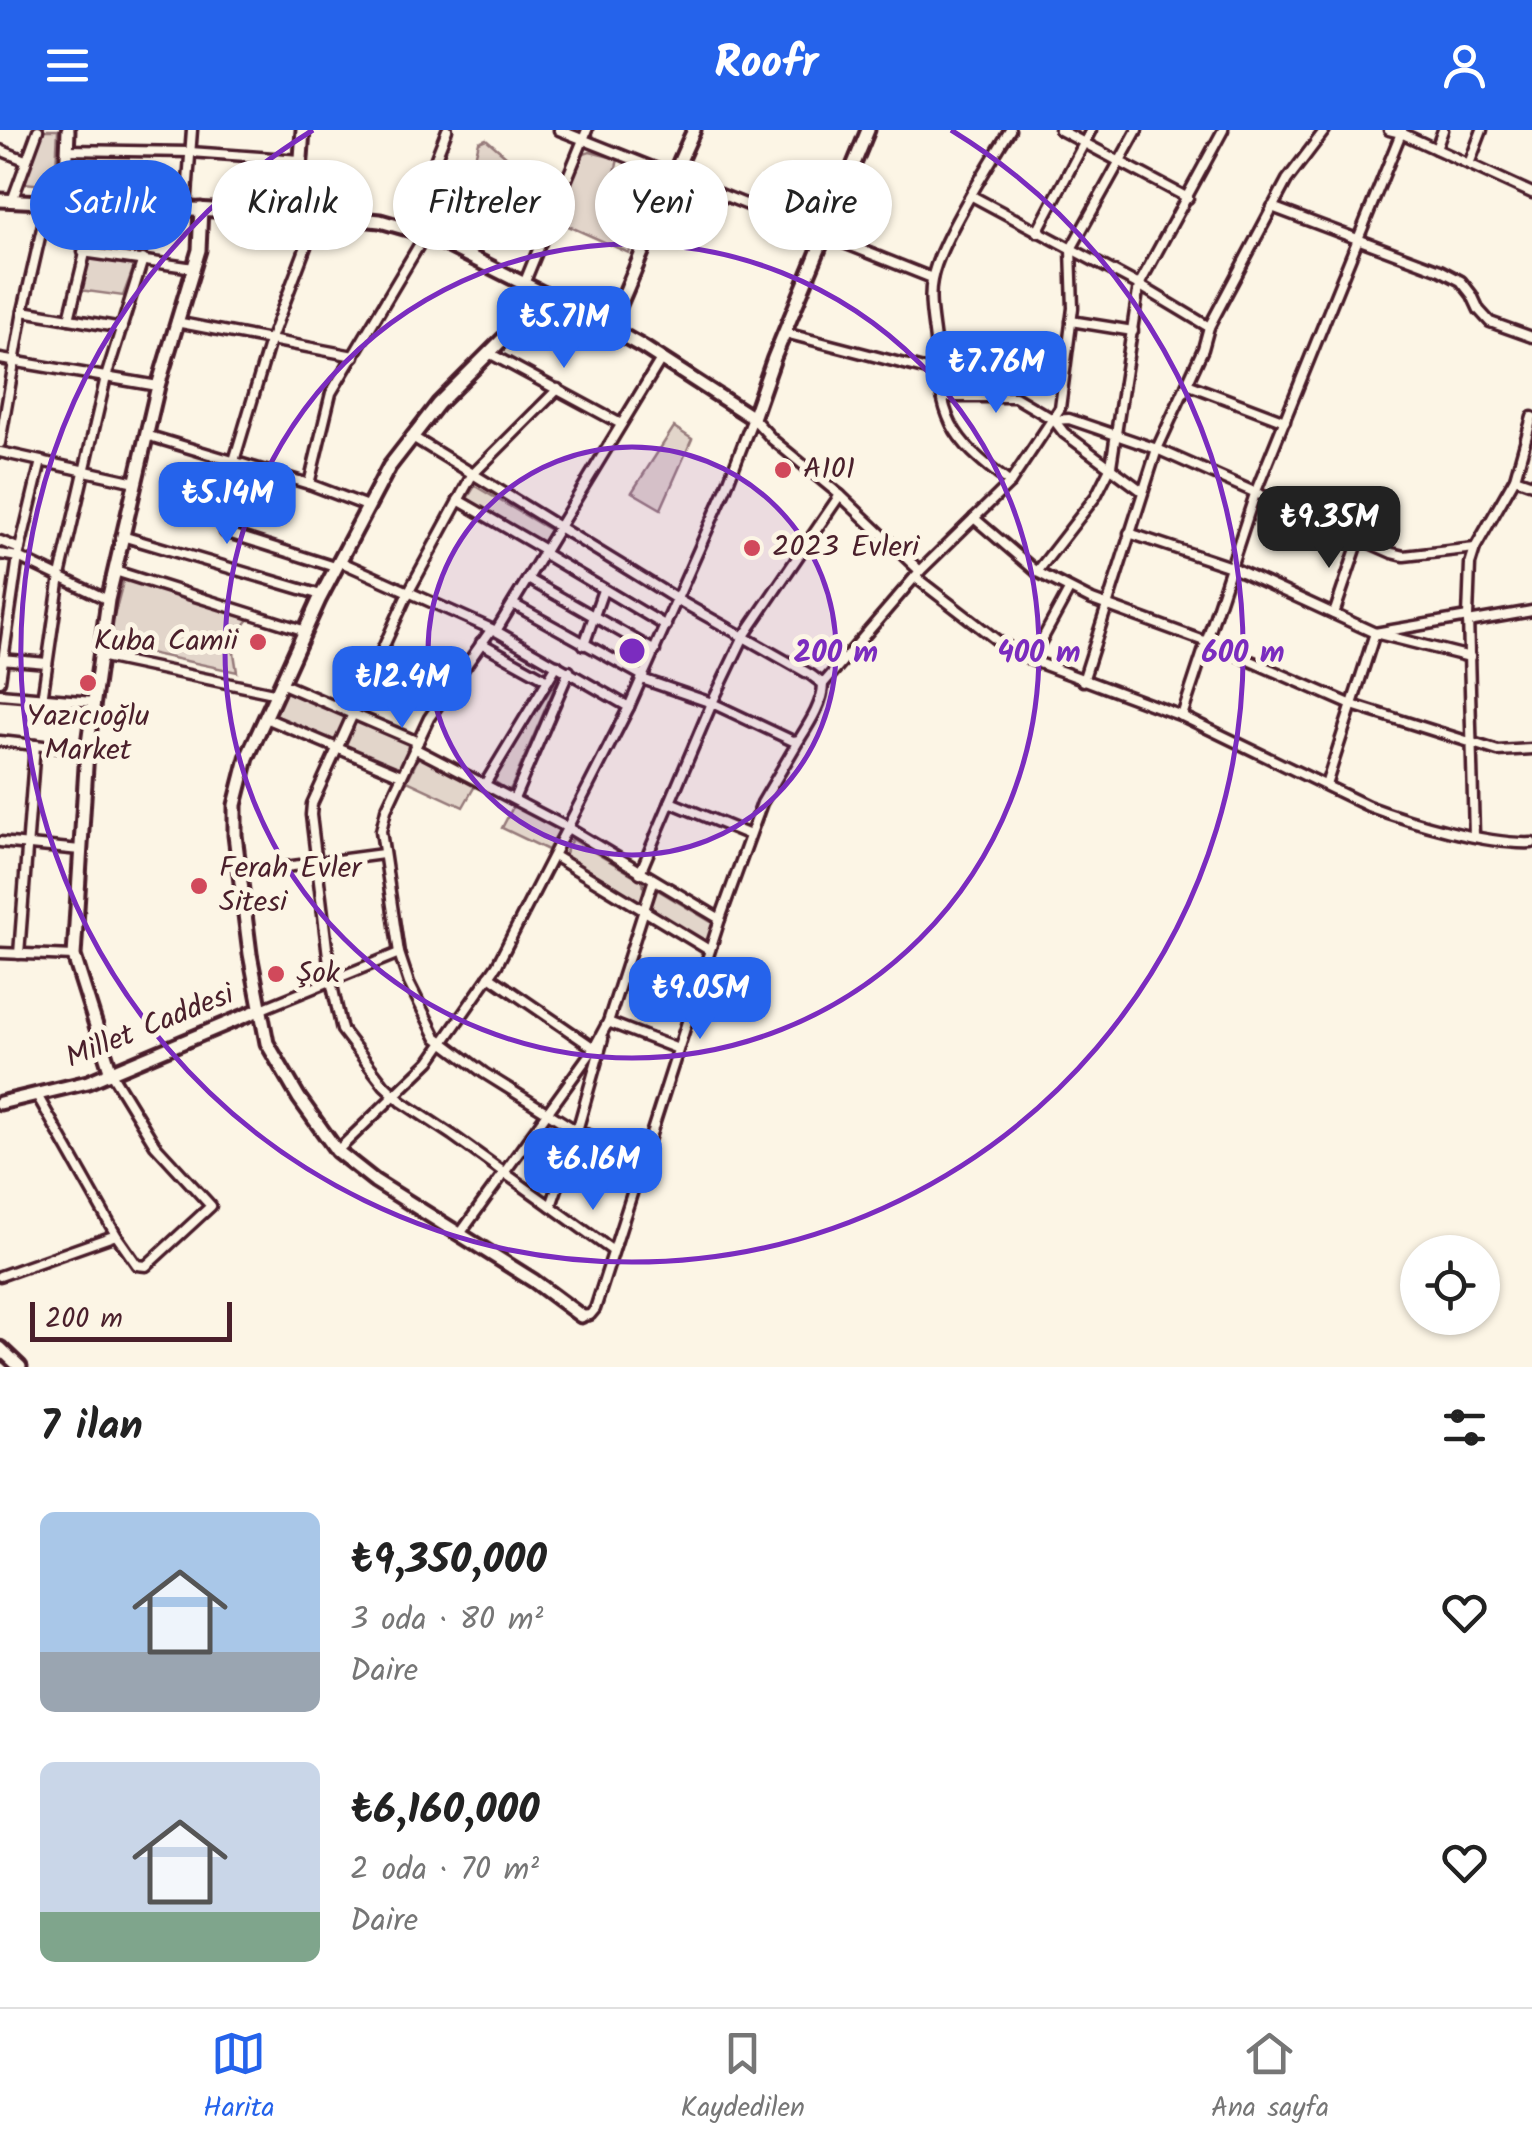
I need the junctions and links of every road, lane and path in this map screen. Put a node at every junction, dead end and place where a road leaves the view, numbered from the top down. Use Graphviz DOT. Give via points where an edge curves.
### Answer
graph roads {
  1 [pos="38,130"];
  2 [pos="68,130"];
  3 [pos="192,130"];
  4 [pos="303,130"];
  5 [pos="447,130"];
  6 [pos="559,130"];
  7 [pos="694,130"];
  8 [pos="868,130"];
  9 [pos="1010,130"];
  10 [pos="1060,130"];
  11 [pos="1090,130"];
  12 [pos="1137,130"];
  13 [pos="1223,130"];
  14 [pos="1325,130"];
  15 [pos="1389,130"];
  16 [pos="1444,130"];
  17 [pos="1482,130"];
  18 [pos="1402,132"];
  19 [pos="585,134"];
  20 [pos="1084,143"];
  21 [pos="1436,149"];
  22 [pos="0,150"];
  23 [pos="67,150"];
  24 [pos="190,152"];
  25 [pos="26,160"];
  26 [pos="67,160"];
  27 [pos="189,160"];
  28 [pos="300,160"];
  29 [pos="435,160"];
  30 [pos="640,160"];
  31 [pos="679,160"];
  32 [pos="856,160"];
  33 [pos="1120,161"];
  34 [pos="1469,164"];
  35 [pos="1532,193"];
  36 [pos="972,196"];
  37 [pos="1188,198"];
  38 [pos="6,201"];
  39 [pos="1272,207"];
  40 [pos="192,208"];
  41 [pos="201,209"];
  42 [pos="212,210"];
  43 [pos="1037,232"];
  44 [pos="1358,238"];
  45 [pos="1071,249"];
  46 [pos="37,250"];
  47 [pos="305,250"];
  48 [pos="416,250"];
  49 [pos="455,250"];
  50 [pos="644,250"];
  51 [pos="819,250"];
  52 [pos="865,250"];
  53 [pos="83,252"];
  54 [pos="143,259"];
  55 [pos="194,268"];
  56 [pos="932,278"];
  57 [pos="524,284"];
  58 [pos="1139,285"];
  59 [pos="542,293"];
  60 [pos="23,311"];
  61 [pos="69,319"];
  62 [pos="1072,321"];
  63 [pos="176,322"];
  64 [pos="1209,327"];
  65 [pos="122,328"];
  66 [pos="609,329"];
  67 [pos="1133,331"];
  68 [pos="785,333"];
  69 [pos="1532,337"];
  70 [pos="270,341"];
  71 [pos="489,352"];
  72 [pos="354,356"];
  73 [pos="661,358"];
  74 [pos="0,359"];
  75 [pos="14,360"];
  76 [pos="939,373"];
  77 [pos="106,377"];
  78 [pos="1187,384"];
  79 [pos="158,386"];
  80 [pos="558,389"];
  81 [pos="942,397"];
  82 [pos="1532,417"];
  83 [pos="753,418"];
  84 [pos="1054,420"];
  85 [pos="1285,421"];
  86 [pos="621,424"];
  87 [pos="146,434"];
  88 [pos="411,436"];
  89 [pos="1118,436"];
  90 [pos="0,443"];
  91 [pos="1157,448"];
  92 [pos="0,452"];
  93 [pos="234,460"];
  94 [pos="41,461"];
  95 [pos="1111,466"];
  96 [pos="84,471"];
  97 [pos="472,474"];
  98 [pos="1515,478"];
  99 [pos="135,482"];
  100 [pos="1010,482"];
  101 [pos="309,484"];
  102 [pos="1532,484"];
  103 [pos="1142,491"];
  104 [pos="1256,491"];
  105 [pos="840,495"];
  106 [pos="458,500"];
  107 [pos="367,506"];
  108 [pos="974,518"];
  109 [pos="559,526"];
  110 [pos="225,532"];
  111 [pos="1130,533"];
  112 [pos="122,536"];
  113 [pos="1359,540"];
  114 [pos="0,542"];
  115 [pos="1475,548"];
  116 [pos="544,551"];
  117 [pos="19,553"];
  118 [pos="0,554"];
  119 [pos="336,564"];
  120 [pos="1231,568"];
  121 [pos="114,572"];
  122 [pos="1037,572"];
  123 [pos="918,574"];
  124 [pos="60,576"];
  125 [pos="528,579"];
  126 [pos="603,590"];
  127 [pos="1069,590"];
  128 [pos="408,594"];
  129 [pos="321,595"];
  130 [pos="108,600"];
  131 [pos="678,600"];
  132 [pos="513,604"];
  133 [pos="1106,606"];
  134 [pos="1532,611"];
  135 [pos="1334,614"];
  136 [pos="594,617"];
  137 [pos="1468,619"];
  138 [pos="666,626"];
  139 [pos="306,630"];
  140 [pos="493,630"];
  141 [pos="1375,633"];
  142 [pos="744,636"];
  143 [pos="1207,642"];
  144 [pos="482,643"];
  145 [pos="584,645"];
  146 [pos="654,651"];
  147 [pos="99,656"];
  148 [pos="1470,657"];
  149 [pos="1,659"];
  150 [pos="1031,660"];
  151 [pos="47,663"];
  152 [pos="557,665"];
  153 [pos="568,672"];
  154 [pos="643,677"];
  155 [pos="548,680"];
  156 [pos="0,681"];
  157 [pos="1082,681"];
  158 [pos="824,684"];
  159 [pos="280,689"];
  160 [pos="0,694"];
  161 [pos="42,700"];
  162 [pos="93,702"];
  163 [pos="712,703"];
  164 [pos="1352,705"];
  165 [pos="629,707"];
  166 [pos="353,713"];
  167 [pos="1182,716"];
  168 [pos="266,718"];
  169 [pos="799,740"];
  170 [pos="0,741"];
  171 [pos="1472,742"];
  172 [pos="35,744"];
  173 [pos="416,745"];
  174 [pos="337,746"];
  175 [pos="1532,749"];
  176 [pos="87,751"];
  177 [pos="401,775"];
  178 [pos="484,784"];
  179 [pos="1326,786"];
  180 [pos="514,799"];
  181 [pos="670,802"];
  182 [pos="568,828"];
  183 [pos="750,835"];
  184 [pos="1474,835"];
  185 [pos="0,842"];
  186 [pos="1532,843"];
  187 [pos="30,846"];
  188 [pos="80,850"];
  189 [pos="383,854"];
  190 [pos="554,856"];
  191 [pos="316,862"];
  192 [pos="240,873"];
  193 [pos="640,873"];
  194 [pos="654,882"];
  195 [pos="644,911"];
  196 [pos="720,919"];
  197 [pos="710,950"];
  198 [pos="399,952"];
  199 [pos="0,953"];
  200 [pos="19,954"];
  201 [pos="74,956"];
  202 [pos="489,976"];
  203 [pos="331,981"];
  204 [pos="260,1010"];
  205 [pos="608,1022"];
  206 [pos="445,1043"];
  207 [pos="594,1048"];
  208 [pos="678,1049"];
  209 [pos="111,1072"];
  210 [pos="37,1095"];
  211 [pos="396,1096"];
  212 [pos="0,1103"];
  213 [pos="547,1113"];
  214 [pos="578,1131"];
  215 [pos="337,1151"];
  216 [pos="644,1154"];
  217 [pos="504,1172"];
  218 [pos="551,1206"];
  219 [pos="460,1234"];
  220 [pos="116,1235"];
  221 [pos="613,1250"];
  222 [pos="0,1276"];
  223 [pos="581,1316"];
  224 [pos="0,1348"];
  225 [pos="20,1367"];
  1 -- 25 [label="street"];
  2 -- 23 [label="street"];
  3 -- 24 [label="street"];
  4 -- 28 [label="street"];
  5 -- 29 [label="street"];
  6 -- 19 [label="street"];
  7 -- 31 [label="street"];
  8 -- 32 [label="street"];
  9 -- 36 [label="street"];
  10 -- 20 [label="street"];
  11 -- 20 [label="street"];
  12 -- 33 [label="street"];
  13 -- 37 [label="street"];
  14 -- 39 [label="street"];
  15 -- 18 [label="street"];
  16 -- 21 [label="street"];
  17 -- 34 [label="street"];
  18 -- 21 [label="street"];
  18 -- 44 [label="street"];
  19 -- 30 [label="street"];
  19 -- 57 [label="street"];
  20 -- 33 [label="street"];
  20 -- 43 [label="street"];
  21 -- 34 [label="street"];
  22 -- 25 [label="street"];
  23 -- 24 [label="street"];
  23 -- 26 [label="street"];
  24 -- 27 [label="street"];
  24 -- 28 [label="street"];
  25 -- 38 [label="street"];
  33 -- 37 [label="street"];
  33 -- 45 [label="street"];
  34 -- 35 [label="street"];
  36 -- 43 [label="street"];
  36 -- 56 [label="street"];
  37 -- 58 [label="street"];
  39 -- 44 [label="street"];
  39 -- 64 [label="street"];
  40 -- 41 [label="street"];
  41 -- 42 [label="street"];
  41 -- 55 [label="street"];
  43 -- 45 [label="street"];
  44 -- 69 [label="street" via="1461,281 1490,322"];
  44 -- 85 [label="street"];
  45 -- 58 [label="street"];
  45 -- 62 [label="street"];
  46 -- 60 [label="street"];
  47 -- 70 [label="street"];
  48 -- 72 [label="street"];
  49 -- 57 [label="street"];
  50 -- 66 [label="street"];
  51 -- 68 [label="street"];
  52 -- 56 [label="street"];
  53 -- 54 [label="street"];
  53 -- 61 [label="street"];
  54 -- 55 [label="street"];
  54 -- 65 [label="street"];
  55 -- 63 [label="street"];
  56 -- 76 [label="street"];
  57 -- 59 [label="street"];
  58 -- 64 [label="street"];
  58 -- 67 [label="street"];
  59 -- 66 [label="street"];
  59 -- 71 [label="street"];
  60 -- 61 [label="street"];
  60 -- 75 [label="street"];
  61 -- 65 [label="street"];
  62 -- 67 [label="street"];
  62 -- 84 [label="street"];
  63 -- 70 [label="street"];
  63 -- 79 [label="street"];
  64 -- 78 [label="street"];
  65 -- 77 [label="street"];
  66 -- 73 [label="street"];
  67 -- 89 [label="street"];
  68 -- 76 [label="street"];
  68 -- 83 [label="street"];
  70 -- 72 [label="street"];
  70 -- 93 [label="street"];
  71 -- 80 [label="street"];
  71 -- 88 [label="street"];
  72 -- 101 [label="street" via="331,394"];
  73 -- 83 [label="street"];
  73 -- 86 [label="street"];
  74 -- 75 [label="street"];
  75 -- 77 [label="street"];
  75 -- 90 [label="street"];
  76 -- 81 [label="street"];
  77 -- 79 [label="street"];
  77 -- 96 [label="street"];
  78 -- 85 [label="street"];
  78 -- 91 [label="street"];
  79 -- 87 [label="street"];
  80 -- 86 [label="street"];
  80 -- 97 [label="street"];
  81 -- 84 [label="street" via="1015,397"];
  81 -- 100 [label="street" via="970,453"];
  82 -- 98 [label="street"];
  83 -- 105 [label="street"];
  83 -- 131 [label="street"];
  84 -- 89 [label="street"];
  84 -- 95 [label="street"];
  84 -- 100 [label="street"];
  85 -- 104 [label="street"];
  86 -- 109 [label="street"];
  87 -- 93 [label="street"];
  87 -- 99 [label="street"];
  88 -- 97 [label="street"];
  88 -- 107 [label="street"];
  89 -- 91 [label="street"];
  89 -- 95 [label="street"];
  91 -- 103 [label="street"];
  91 -- 104 [label="street"];
  92 -- 94 [label="street"];
  93 -- 101 [label="street"];
  94 -- 96 [label="street"];
  94 -- 117 [label="street"];
  95 -- 103 [label="street"];
  95 -- 122 [label="street"];
  96 -- 99 [label="street"];
  96 -- 124 [label="street"];
  97 -- 106 [label="street"];
  97 -- 109 [label="street"];
  98 -- 102 [label="street"];
  98 -- 115 [label="street"];
  99 -- 112 [label="street"];
  100 -- 108 [label="street"];
  101 -- 107 [label="street"];
  103 -- 111 [label="street"];
  104 -- 113 [label="street"];
  104 -- 120 [label="street"];
  105 -- 123 [label="street"];
  105 -- 142 [label="street"];
  106 -- 116 [label="street"];
  106 -- 128 [label="street"];
  107 -- 119 [label="street"];
  108 -- 122 [label="street"];
  108 -- 123 [label="street"];
  109 -- 116 [label="street"];
  109 -- 131 [label="street"];
  110 -- 119 [label="street"];
  111 -- 120 [label="street"];
  111 -- 133 [label="street"];
  112 -- 121 [label="street"];
  112 -- 129 [label="street"];
  113 -- 115 [label="street" via="1404,556"];
  113 -- 135 [label="street"];
  114 -- 117 [label="street"];
  115 -- 137 [label="street"];
  116 -- 125 [label="street"];
  116 -- 126 [label="street"];
  117 -- 118 [label="street"];
  117 -- 124 [label="street"];
  117 -- 149 [label="street"];
  119 -- 128 [label="street"];
  119 -- 129 [label="street"];
  120 -- 135 [label="street"];
  120 -- 143 [label="street"];
  121 -- 130 [label="street"];
  121 -- 139 [label="street"];
  122 -- 127 [label="street"];
  123 -- 150 [label="street" via="998,642"];
  123 -- 158 [label="street"];
  124 -- 130 [label="street"];
  124 -- 151 [label="street"];
  125 -- 132 [label="street"];
  125 -- 136 [label="street"];
  126 -- 136 [label="street"];
  126 -- 138 [label="street"];
  127 -- 133 [label="street"];
  127 -- 150 [label="street"];
  128 -- 140 [label="street"];
  128 -- 166 [label="street"];
  129 -- 139 [label="street"];
  130 -- 147 [label="street"];
  131 -- 138 [label="street"];
  131 -- 142 [label="street"];
  132 -- 140 [label="street"];
  132 -- 145 [label="street"];
  133 -- 143 [label="street"];
  133 -- 157 [label="street"];
  134 -- 137 [label="street"];
  135 -- 141 [label="street"];
  136 -- 145 [label="street"];
  136 -- 146 [label="street"];
  137 -- 141 [label="street"];
  137 -- 148 [label="street"];
  138 -- 146 [label="street"];
  139 -- 159 [label="street"];
  140 -- 144 [label="street"];
  140 -- 152 [label="street"];
  141 -- 148 [label="street"];
  141 -- 164 [label="street"];
  142 -- 158 [label="street"];
  142 -- 163 [label="street"];
  143 -- 164 [label="street"];
  143 -- 167 [label="street"];
  144 -- 155 [label="street"];
  144 -- 173 [label="street"];
  145 -- 154 [label="street"];
  146 -- 154 [label="street"];
  147 -- 159 [label="street"];
  147 -- 162 [label="street"];
  148 -- 171 [label="street"];
  149 -- 151 [label="street"];
  149 -- 156 [label="street"];
  150 -- 157 [label="street"];
  151 -- 161 [label="street"];
  152 -- 153 [label="street"];
  152 -- 155 [label="street"];
  153 -- 165 [label="street"];
  153 -- 180 [label="street"];
  154 -- 163 [label="street"];
  154 -- 165 [label="street"];
  155 -- 178 [label="street"];
  157 -- 167 [label="street"];
  158 -- 169 [label="street"];
  159 -- 166 [label="street"];
  159 -- 168 [label="street"];
  160 -- 161 [label="street"];
  161 -- 162 [label="street"];
  162 -- 176 [label="street"];
  163 -- 169 [label="street"];
  163 -- 181 [label="street"];
  164 -- 171 [label="street"];
  164 -- 179 [label="street"];
  165 -- 182 [label="street"];
  166 -- 173 [label="street"];
  166 -- 174 [label="street"];
  167 -- 179 [label="street"];
  168 -- 174 [label="street"];
  168 -- 192 [label="street" via="247,758 236,806"];
  169 -- 183 [label="street"];
  170 -- 172 [label="street"];
  171 -- 175 [label="street" via="1498,751"];
  171 -- 184 [label="street"];
  172 -- 176 [label="street"];
  172 -- 187 [label="street"];
  173 -- 177 [label="street"];
  173 -- 178 [label="street"];
  174 -- 177 [label="street"];
  174 -- 191 [label="street" via="312,804"];
  176 -- 188 [label="street"];
  177 -- 189 [label="street" via="381,830"];
  178 -- 180 [label="street"];
  179 -- 184 [label="street" via="1397,817"];
  180 -- 182 [label="street"];
  181 -- 183 [label="street"];
  181 -- 193 [label="street"];
  182 -- 190 [label="street"];
  182 -- 193 [label="street"];
  183 -- 196 [label="street"];
  184 -- 186 [label="street"];
  185 -- 187 [label="street"];
  187 -- 188 [label="street"];
  187 -- 200 [label="street"];
  188 -- 201 [label="street"];
  189 -- 191 [label="street"];
  189 -- 198 [label="street"];
  190 -- 195 [label="street"];
  190 -- 202 [label="street"];
  191 -- 192 [label="street"];
  191 -- 203 [label="street"];
  192 -- 204 [label="street"];
  193 -- 194 [label="street"];
  194 -- 195 [label="street"];
  194 -- 196 [label="street"];
  195 -- 197 [label="street"];
  195 -- 205 [label="street"];
  196 -- 197 [label="street"];
  197 -- 208 [label="street"];
  198 -- 203 [label="street"];
  198 -- 206 [label="street"];
  199 -- 200 [label="street"];
  200 -- 201 [label="street"];
  201 -- 209 [label="street"];
  202 -- 206 [label="street"];
  202 -- 207 [label="street"];
  203 -- 204 [label="street"];
  203 -- 211 [label="street" via="342,1030"];
  204 -- 209 [label="street, Millet Caddesi"];
  204 -- 215 [label="street" via="266,1043"];
  205 -- 207 [label="street"];
  205 -- 208 [label="street"];
  205 -- 214 [label="street"];
  206 -- 211 [label="street"];
  206 -- 213 [label="street"];
  207 -- 213 [label="street"];
  208 -- 216 [label="street"];
  209 -- 210 [label="street, Millet Caddesi"];
  209 -- 220 [label="street" via="156,1145 212,1206 146,1266 136,1266"];
  210 -- 212 [label="street, Millet Caddesi"];
  210 -- 220 [label="street"];
  211 -- 215 [label="street"];
  211 -- 217 [label="street"];
  213 -- 214 [label="street"];
  213 -- 217 [label="street"];
  214 -- 216 [label="street"];
  214 -- 218 [label="street"];
  215 -- 219 [label="street"];
  216 -- 221 [label="street"];
  217 -- 218 [label="street"];
  217 -- 219 [label="street"];
  218 -- 221 [label="street"];
  219 -- 223 [label="street"];
  220 -- 222 [label="street"];
  221 -- 223 [label="street" via="595,1309"];
  224 -- 225 [label="street"];
}
